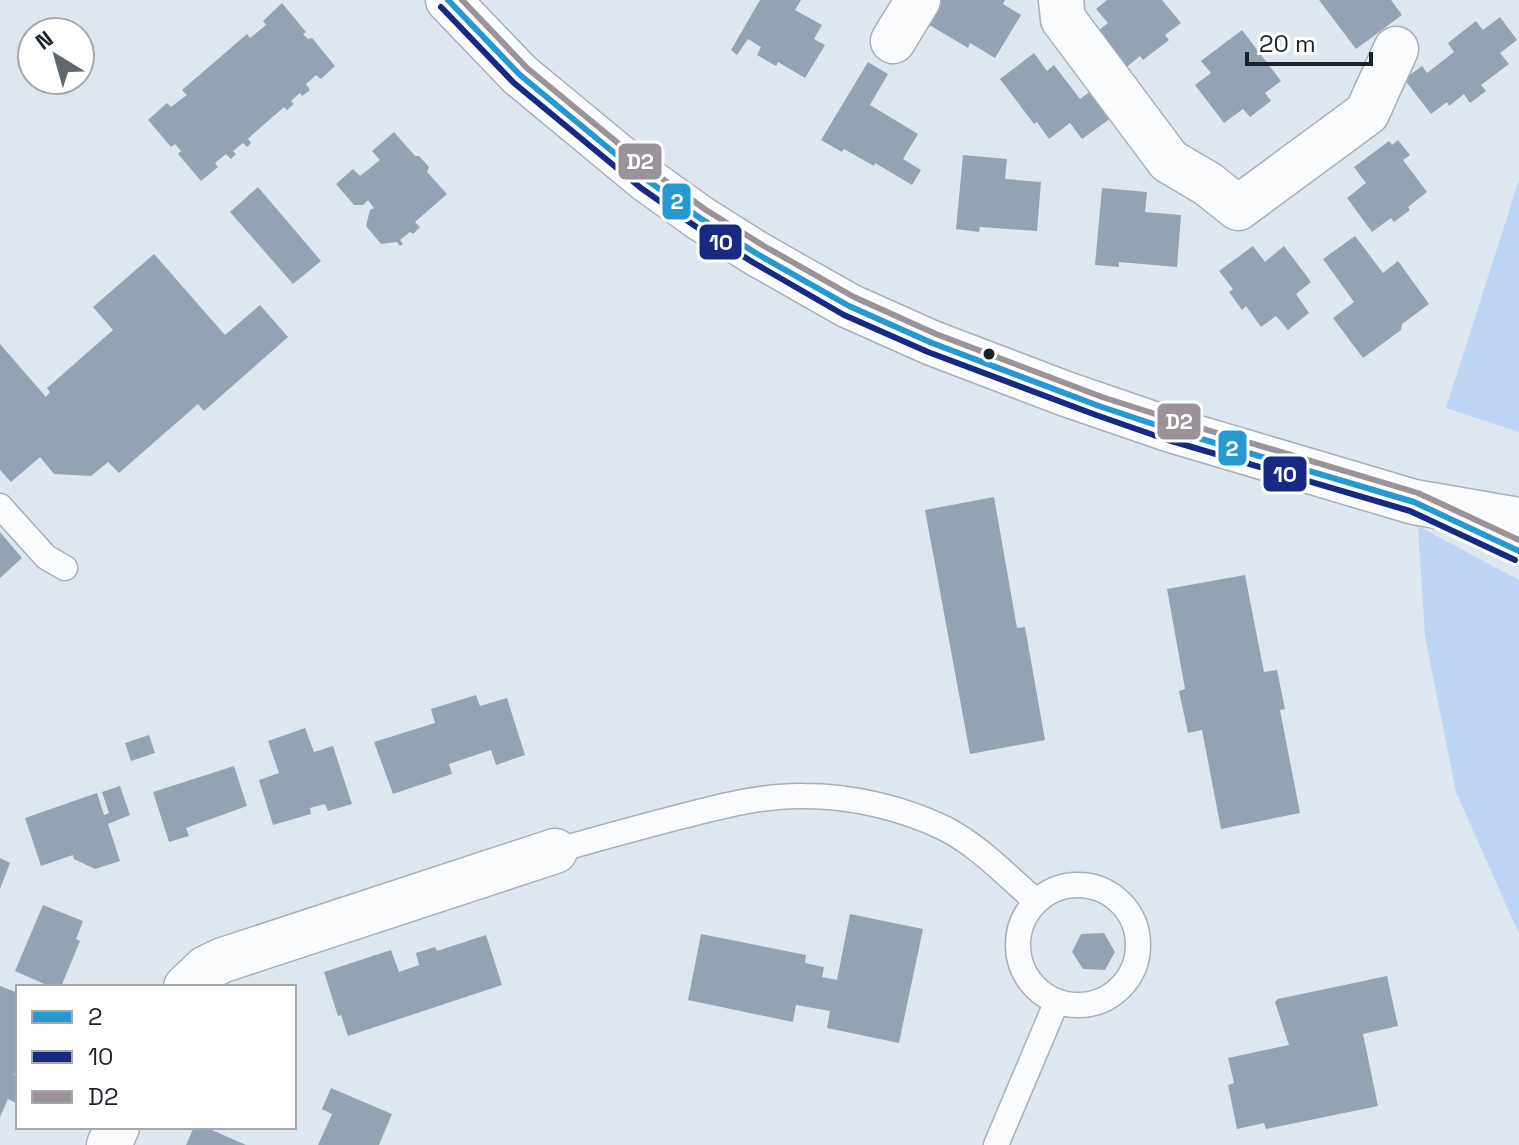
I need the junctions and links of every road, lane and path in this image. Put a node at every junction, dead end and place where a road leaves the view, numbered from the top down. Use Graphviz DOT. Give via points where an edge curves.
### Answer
graph roads {
  1 [pos="448,0"];
  2 [pos="918,0"];
  3 [pos="1061,0"];
  4 [pos="893,41"];
  5 [pos="1396,49"];
  6 [pos="1414,502"];
  7 [pos="0,506"];
  8 [pos="1519,520"];
  9 [pos="1519,551"];
  10 [pos="65,568"];
  11 [pos="555,851"];
  12 [pos="1036,901"];
  13 [pos="188,985"];
  14 [pos="1057,1001"];
  15 [pos="996,1145"];
  1 -- 6 [label="main road" via="520,75 647,180 724,233 849,306 1099,406"];
  2 -- 4 [label="main road"];
  3 -- 5 [label="main road" via="1063,19 1169,161 1238,208 1367,113"];
  6 -- 8 [label="main road"];
  6 -- 9 [label="main road"];
  7 -- 10 [label="lane" via="46,557"];
  11 -- 12 [label="lane" via="723,806 803,796 840,798 916,815 948,830"];
  11 -- 13 [label="main road" via="223,960"];
  12 -- 14 [label="lane" via="1019,931 1021,965 1029,981"];
  12 -- 14 [label="lane" via="1061,887 1090,886 1122,904 1137,934 1134,965 1116,990 1088,1004"];
  14 -- 15 [label="lane"];
}
